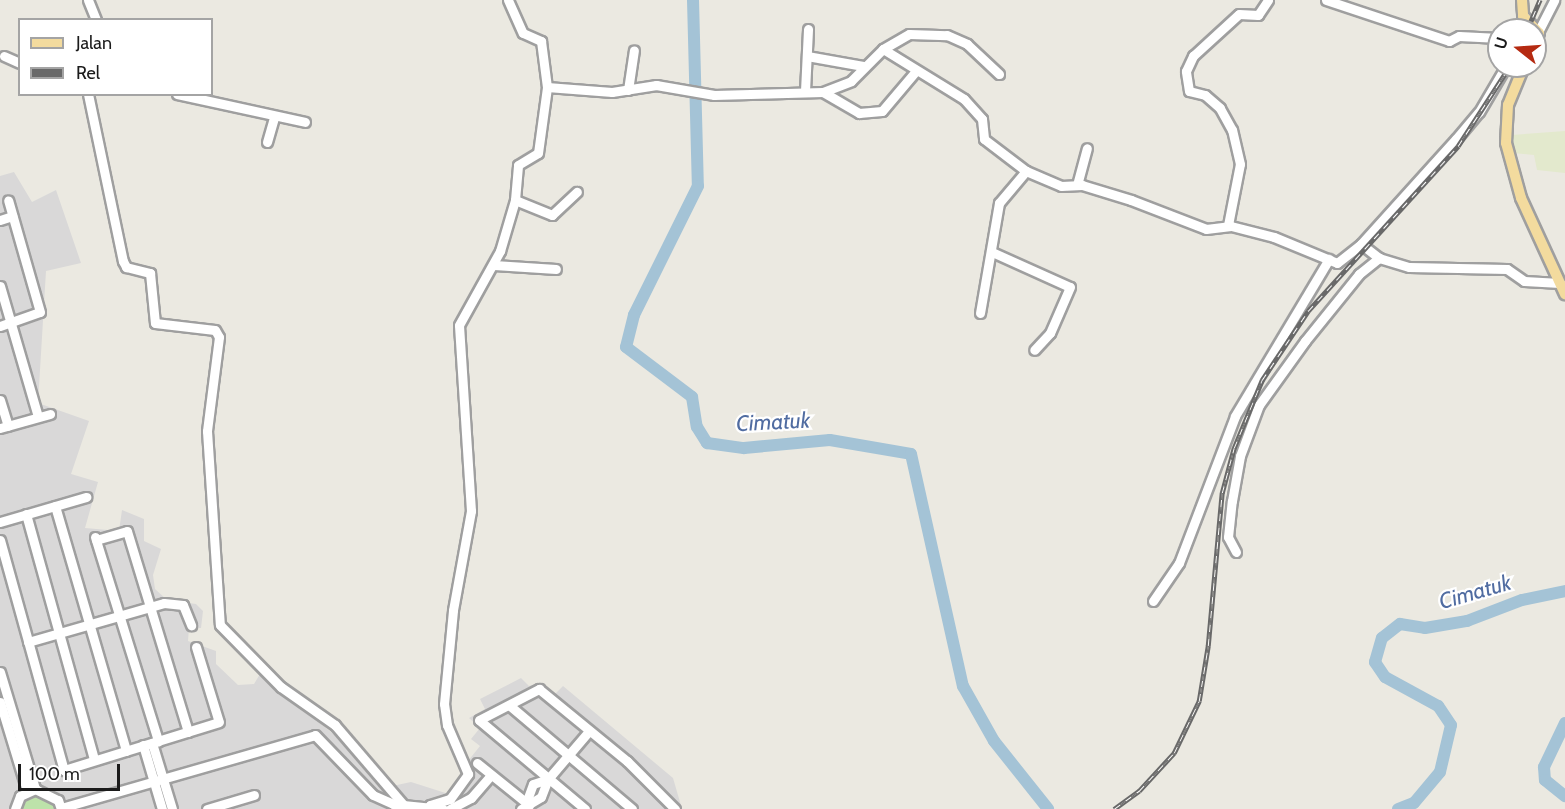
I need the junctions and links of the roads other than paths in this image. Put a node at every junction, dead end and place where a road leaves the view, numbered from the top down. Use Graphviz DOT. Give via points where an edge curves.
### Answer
graph roads {
  1 [pos="88,0"];
  2 [pos="508,0"];
  3 [pos="1268,0"];
  4 [pos="1326,0"];
  5 [pos="1522,0"];
  6 [pos="1554,0"];
  7 [pos="95,18"];
  8 [pos="1525,18"];
  9 [pos="1545,18"];
  10 [pos="808,29"];
  11 [pos="1487,37"];
  12 [pos="883,49"];
  13 [pos="633,50"];
  14 [pos="4,56"];
  15 [pos="807,56"];
  16 [pos="18,62"];
  17 [pos="863,66"];
  18 [pos="915,72"];
  19 [pos="999,74"];
  20 [pos="1499,78"];
  21 [pos="1519,78"];
  22 [pos="547,87"];
  23 [pos="628,90"];
  24 [pos="805,91"];
  25 [pos="823,92"];
  26 [pos="88,96"];
  27 [pos="185,96"];
  28 [pos="274,118"];
  29 [pos="305,122"];
  30 [pos="267,142"];
  31 [pos="1087,148"];
  32 [pos="1026,171"];
  33 [pos="1077,185"];
  34 [pos="577,192"];
  35 [pos="8,200"];
  36 [pos="515,200"];
  37 [pos="12,216"];
  38 [pos="0,220"];
  39 [pos="1228,225"];
  40 [pos="1361,244"];
  41 [pos="992,252"];
  42 [pos="1379,258"];
  43 [pos="1329,259"];
  44 [pos="494,265"];
  45 [pos="556,269"];
  46 [pos="1560,283"];
  47 [pos="0,286"];
  48 [pos="1565,294"];
  49 [pos="980,313"];
  50 [pos="11,323"];
  51 [pos="0,326"];
  52 [pos="1034,350"];
  53 [pos="0,400"];
  54 [pos="50,414"];
  55 [pos="39,417"];
  56 [pos="4,427"];
  57 [pos="86,497"];
  58 [pos="55,506"];
  59 [pos="26,514"];
  60 [pos="0,522"];
  61 [pos="0,540"];
  62 [pos="1236,552"];
  63 [pos="1153,601"];
  64 [pos="150,607"];
  65 [pos="119,616"];
  66 [pos="89,624"];
  67 [pos="191,625"];
  68 [pos="59,633"];
  69 [pos="28,642"];
  70 [pos="196,647"];
  71 [pos="0,672"];
  72 [pos="0,702"];
  73 [pos="509,705"];
  74 [pos="589,731"];
  75 [pos="188,732"];
  76 [pos="151,743"];
  77 [pos="126,751"];
  78 [pos="569,755"];
  79 [pos="94,760"];
  80 [pos="477,763"];
  81 [pos="491,775"];
  82 [pos="548,779"];
  83 [pos="158,780"];
  84 [pos="31,790"];
  85 [pos="254,795"];
  86 [pos="242,804"];
  87 [pos="406,807"];
  88 [pos="429,807"];
  89 [pos="527,807"];
  90 [pos="672,808"];
  91 [pos="15,809"];
  92 [pos="61,809"];
  93 [pos="162,809"];
  94 [pos="172,809"];
  95 [pos="209,809"];
  96 [pos="443,809"];
  97 [pos="450,809"];
  98 [pos="585,809"];
  99 [pos="632,809"];
  1 -- 7 [label="street"];
  2 -- 22 [label="street" via="523,33 543,45"];
  3 -- 39 [label="street" via="1258,15 1239,14 1193,56 1186,71 1188,91 1205,95 1220,108 1232,130 1240,164"];
  4 -- 11 [label="street" via="1449,41 1459,36"];
  5 -- 8 [label="main road"];
  6 -- 9 [label="street"];
  10 -- 15 [label="street"];
  12 -- 17 [label="street"];
  12 -- 18 [label="street"];
  12 -- 19 [label="street" via="909,34 947,35 963,41"];
  13 -- 23 [label="street"];
  14 -- 16 [label="street"];
  15 -- 17 [label="street"];
  15 -- 24 [label="street"];
  17 -- 25 [label="street" via="849,83"];
  18 -- 25 [label="street" via="882,111 859,113"];
  18 -- 32 [label="street" via="964,99 982,119 984,139"];
  20 -- 40 [label="street" via="1479,112"];
  21 -- 46 [label="main road" via="1508,105 1506,143 1521,198"];
  22 -- 23 [label="street"];
  22 -- 36 [label="street" via="538,153 518,165"];
  23 -- 24 [label="street" via="648,85 714,96 773,96"];
  24 -- 25 [label="street"];
  26 -- 87 [label="street" via="123,261 126,267 150,273 155,323 215,330 219,337 207,431 220,625 281,687 341,730"];
  27 -- 28 [label="street"];
  28 -- 29 [label="street"];
  28 -- 30 [label="street"];
  31 -- 33 [label="street"];
  32 -- 33 [label="street" via="1061,186"];
  32 -- 41 [label="street" via="1001,199"];
  33 -- 39 [label="street" via="1206,229"];
  34 -- 36 [label="street" via="552,215"];
  35 -- 37 [label="street"];
  36 -- 44 [label="street"];
  37 -- 38 [label="street"];
  37 -- 50 [label="street" via="40,312"];
  39 -- 43 [label="street"];
  40 -- 42 [label="street"];
  40 -- 43 [label="street" via="1337,262"];
  41 -- 49 [label="street"];
  41 -- 52 [label="street" via="1071,287 1050,333"];
  42 -- 46 [label="street" via="1429,270 1506,269 1524,281"];
  42 -- 62 [label="street" via="1359,274 1305,340 1256,412 1240,456 1230,514 1228,537"];
  43 -- 63 [label="street" via="1235,416 1179,563"];
  44 -- 45 [label="street"];
  44 -- 88 [label="street" via="465,310 458,333 471,511 453,610 444,705 467,776 450,799"];
  46 -- 48 [label="main road"];
  47 -- 50 [label="street"];
  50 -- 51 [label="street"];
  50 -- 55 [label="street"];
  53 -- 56 [label="street"];
  54 -- 55 [label="street"];
  55 -- 56 [label="street"];
  57 -- 58 [label="street"];
  58 -- 59 [label="street"];
  58 -- 66 [label="street"];
  59 -- 60 [label="street"];
  59 -- 68 [label="street"];
  61 -- 69 [label="street"];
  64 -- 65 [label="street"];
  64 -- 65 [label="street" via="127,531 95,537"];
  64 -- 67 [label="street" via="183,604"];
  64 -- 75 [label="street"];
  65 -- 66 [label="street"];
  65 -- 76 [label="street"];
  66 -- 68 [label="street"];
  66 -- 77 [label="street"];
  68 -- 69 [label="street"];
  68 -- 79 [label="street"];
  69 -- 79 [label="street" via="64,770"];
  70 -- 75 [label="street" via="219,722"];
  71 -- 84 [label="street"];
  72 -- 84 [label="street"];
  73 -- 74 [label="street" via="539,689"];
  73 -- 78 [label="street"];
  73 -- 82 [label="street" via="479,723"];
  74 -- 78 [label="street"];
  74 -- 90 [label="street"];
  75 -- 76 [label="street"];
  76 -- 77 [label="street"];
  76 -- 83 [label="street"];
  77 -- 79 [label="street"];
  78 -- 82 [label="street"];
  78 -- 99 [label="street"];
  80 -- 81 [label="street"];
  81 -- 89 [label="street"];
  81 -- 97 [label="street" via="471,798"];
  82 -- 89 [label="street" via="541,797"];
  82 -- 89 [label="street" via="533,784"];
  82 -- 98 [label="street"];
  83 -- 87 [label="street" via="315,735 373,795"];
  83 -- 92 [label="street"];
  83 -- 93 [label="street"];
  83 -- 94 [label="street"];
  84 -- 91 [label="street"];
  84 -- 92 [label="street" via="53,796"];
  85 -- 86 [label="street"];
  86 -- 95 [label="street"];
  87 -- 88 [label="street"];
  88 -- 96 [label="street"];
}
